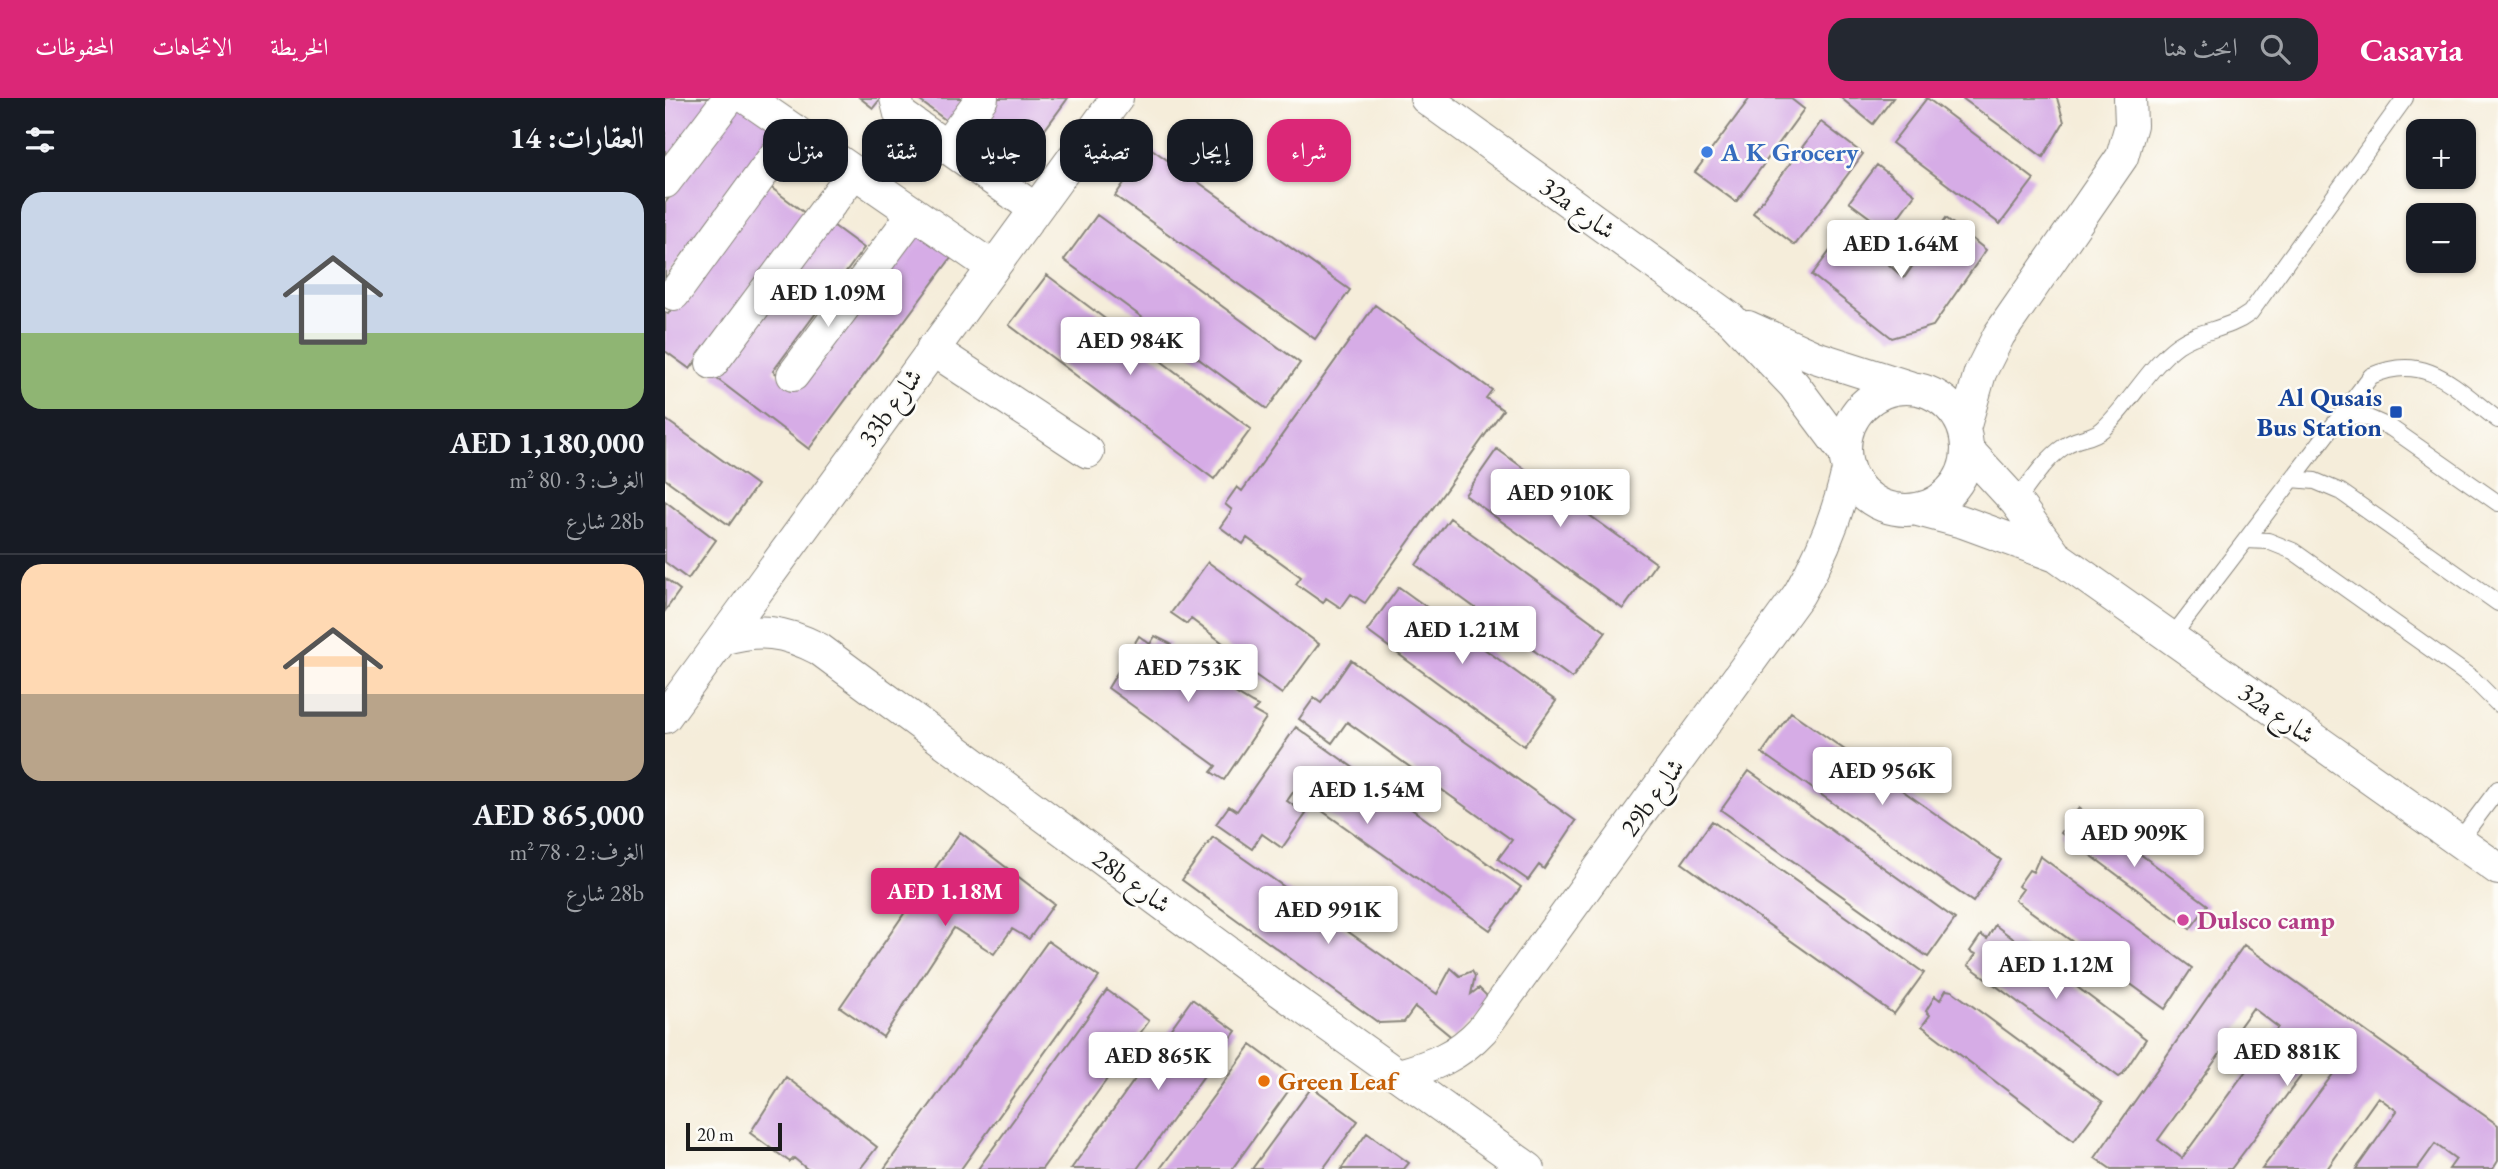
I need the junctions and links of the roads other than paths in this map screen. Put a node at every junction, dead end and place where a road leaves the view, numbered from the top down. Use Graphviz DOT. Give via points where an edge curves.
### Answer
graph roads {
  1 [pos="729,98"];
  2 [pos="747,98"];
  3 [pos="896,98"];
  4 [pos="982,98"];
  5 [pos="1117,98"];
  6 [pos="1426,98"];
  7 [pos="2130,98"];
  8 [pos="2405,98"];
  9 [pos="788,116"];
  10 [pos="945,148"];
  11 [pos="854,172"];
  12 [pos="665,182"];
  13 [pos="1035,209"];
  14 [pos="914,213"];
  15 [pos="992,267"];
  16 [pos="674,295"];
  17 [pos="1731,319"];
  18 [pos="932,349"];
  19 [pos="712,363"];
  20 [pos="793,375"];
  21 [pos="1912,388"];
  22 [pos="2342,415"];
  23 [pos="2498,420"];
  24 [pos="1966,440"];
  25 [pos="1087,452"];
  26 [pos="1846,461"];
  27 [pos="2292,480"];
  28 [pos="2015,502"];
  29 [pos="2498,503"];
  30 [pos="1918,510"];
  31 [pos="2246,540"];
  32 [pos="2056,556"];
  33 [pos="2498,603"];
  34 [pos="2171,638"];
  35 [pos="722,639"];
  36 [pos="2498,704"];
  37 [pos="665,717"];
  38 [pos="2498,789"];
  39 [pos="2459,841"];
  40 [pos="2498,869"];
  41 [pos="1399,1075"];
  42 [pos="1529,1169"];
  1 -- 12 [label="street"];
  2 -- 9 [label="street"];
  3 -- 10 [label="street" via="900,114"];
  4 -- 10 [label="street"];
  5 -- 13 [label="street, 33b شارع"];
  6 -- 17 [label="street, 32a شارع"];
  7 -- 24 [label="street" via="2131,125 2122,157 1999,335 1980,373"];
  8 -- 28 [label="lane" via="2251,313 2175,347 2100,432 2070,442 2055,453"];
  9 -- 11 [label="street"];
  9 -- 16 [label="street"];
  10 -- 13 [label="street"];
  11 -- 14 [label="street"];
  11 -- 19 [label="street"];
  13 -- 15 [label="street, 33b شارع"];
  14 -- 15 [label="street"];
  14 -- 20 [label="street"];
  15 -- 18 [label="street, 33b شارع"];
  17 -- 21 [label="street, 32a شارع" via="1815,357"];
  17 -- 26 [label="street, 32a شارع" via="1794,385"];
  18 -- 25 [label="street"];
  18 -- 35 [label="street, 33b شارع"];
  21 -- 24 [label="street" via="1944,401 1956,413"];
  21 -- 26 [label="street" via="1878,394 1863,404 1846,435"];
  22 -- 23 [label="lane" via="2371,376 2407,366 2443,378"];
  22 -- 27 [label="lane"];
  22 -- 29 [label="lane" via="2366,417 2391,428"];
  24 -- 28 [label="street, 32a شارع"];
  24 -- 30 [label="street" via="1959,481 1934,505"];
  26 -- 30 [label="street" via="1856,485 1868,498 1883,507"];
  26 -- 41 [label="street, 29b شارع" via="1841,501 1830,533 1799,594 1482,1030 1450,1057"];
  27 -- 31 [label="lane"];
  27 -- 33 [label="lane" via="2315,481 2341,492"];
  28 -- 32 [label="street, 32a شارع"];
  30 -- 32 [label="street, 32a شارع"];
  31 -- 34 [label="lane"];
  31 -- 36 [label="lane" via="2268,541 2293,551 2463,671"];
  32 -- 34 [label="street, 32a شارع"];
  34 -- 39 [label="street, 32a شارع"];
  35 -- 37 [label="street, 33b شارع"];
  35 -- 41 [label="street, 28b شارع" via="741,633 782,634 819,649"];
  38 -- 39 [label="lane"];
  39 -- 40 [label="street, 32a شارع"];
  41 -- 42 [label="street, 28b شارع"];
}
